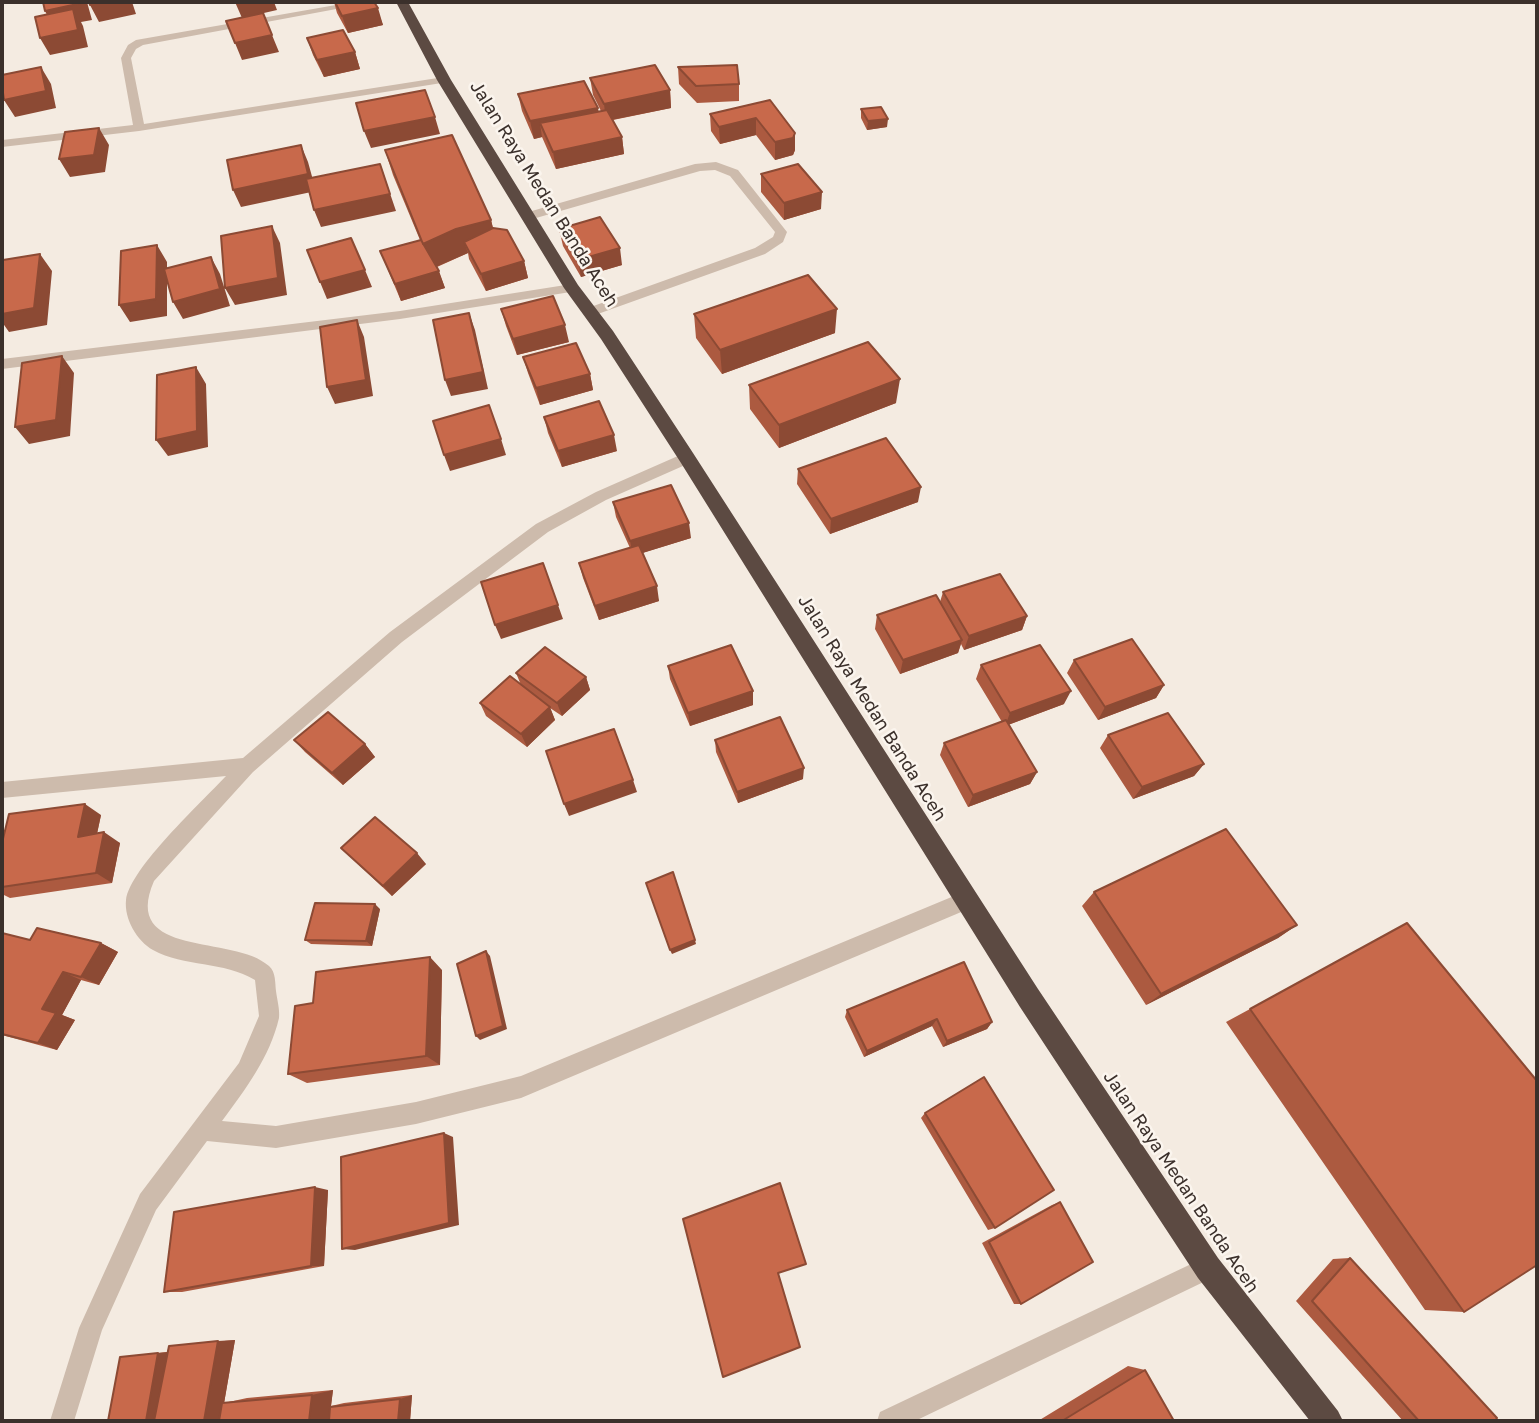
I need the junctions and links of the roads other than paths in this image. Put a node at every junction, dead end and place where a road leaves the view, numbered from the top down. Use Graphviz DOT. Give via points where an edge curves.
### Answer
graph roads {
  1 [pos="369,2"];
  2 [pos="402,2"];
  3 [pos="444,80"];
  4 [pos="139,128"];
  5 [pos="2,144"];
  6 [pos="529,216"];
  7 [pos="572,288"];
  8 [pos="590,312"];
  9 [pos="2,363"];
  10 [pos="687,458"];
  11 [pos="247,766"];
  12 [pos="2,790"];
  13 [pos="966,900"];
  14 [pos="204,1130"];
  15 [pos="1208,1268"];
  16 [pos="62,1421"];
  17 [pos="889,1421"];
  18 [pos="1328,1421"];
  1 -- 4 [label="street" via="140,41 126,58"];
  2 -- 3 [label="highway, Jalan Raya Medan Banda Aceh"];
  3 -- 4 [label="street"];
  3 -- 6 [label="highway, Jalan Raya Medan Banda Aceh"];
  4 -- 5 [label="street"];
  6 -- 7 [label="highway, Jalan Raya Medan Banda Aceh"];
  6 -- 8 [label="street" via="708,166 733,173 781,232 779,239 760,251"];
  7 -- 8 [label="highway, Jalan Raya Medan Banda Aceh"];
  7 -- 9 [label="street" via="400,315"];
  8 -- 10 [label="highway, Jalan Raya Medan Banda Aceh"];
  10 -- 11 [label="street" via="542,528 396,637"];
  10 -- 13 [label="highway, Jalan Raya Medan Banda Aceh"];
  11 -- 12 [label="street"];
  11 -- 14 [label="street" via="147,875 136,900 140,924 158,942 242,960 264,974 269,1016 247,1070"];
  13 -- 14 [label="street" via="521,1087 416,1113 276,1137"];
  13 -- 15 [label="highway, Jalan Raya Medan Banda Aceh"];
  14 -- 16 [label="street" via="148,1202 92,1328"];
  15 -- 17 [label="street"];
  15 -- 18 [label="highway, Jalan Raya Medan Banda Aceh"];
}
